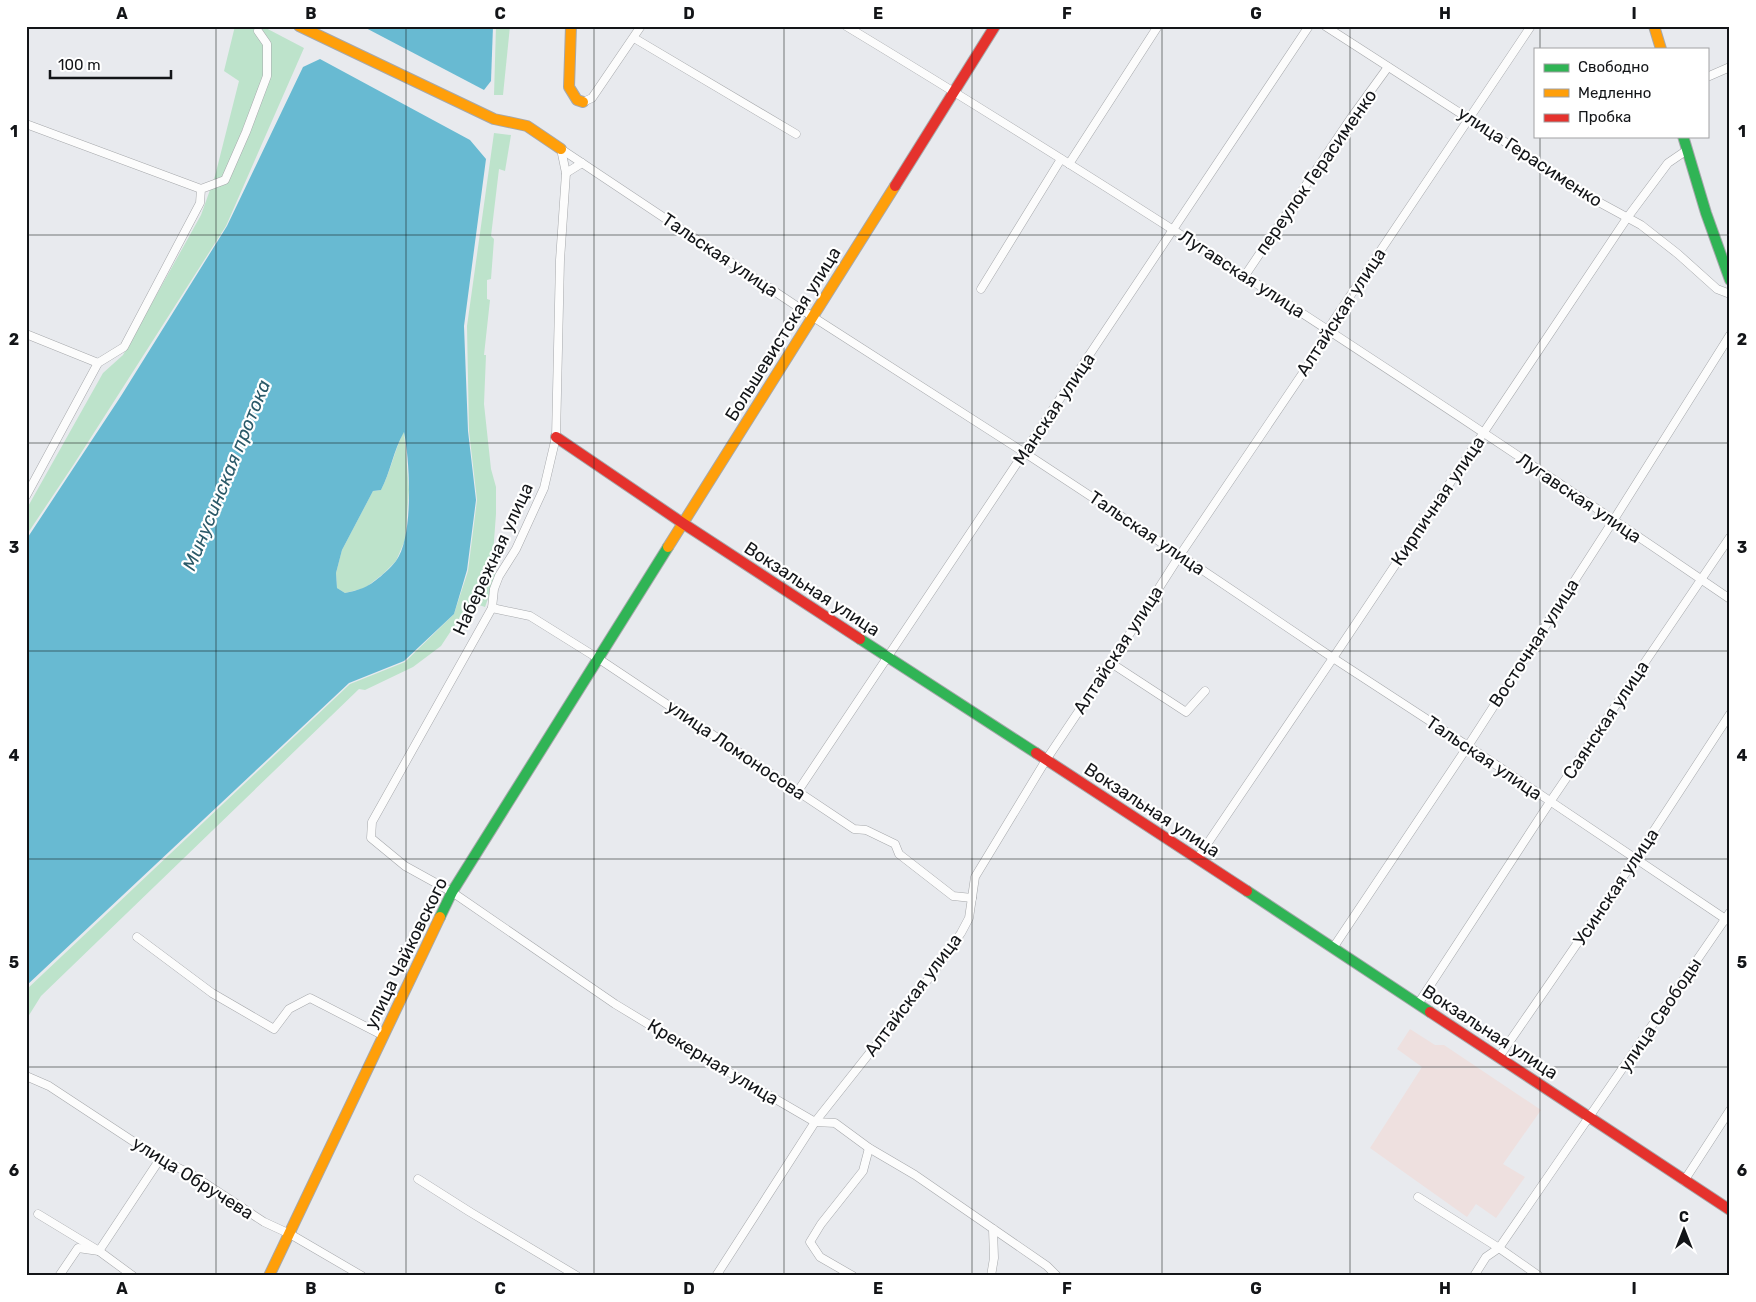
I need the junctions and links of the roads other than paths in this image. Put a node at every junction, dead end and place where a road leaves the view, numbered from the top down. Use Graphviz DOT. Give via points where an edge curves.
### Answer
graph roads {
  1 [pos="571,26"];
  2 [pos="641,26"];
  3 [pos="846,26"];
  4 [pos="995,26"];
  5 [pos="1158,26"];
  6 [pos="1309,26"];
  7 [pos="1324,26"];
  8 [pos="1531,26"];
  9 [pos="1654,26"];
  10 [pos="300,27"];
  11 [pos="258,31"];
  12 [pos="634,38"];
  13 [pos="1660,48"];
  14 [pos="1388,67"];
  15 [pos="1728,70"];
  16 [pos="1708,77"];
  17 [pos="955,92"];
  18 [pos="583,102"];
  19 [pos="1470,119"];
  20 [pos="26,124"];
  21 [pos="796,134"];
  22 [pos="1684,138"];
  23 [pos="561,149"];
  24 [pos="1687,150"];
  25 [pos="1061,159"];
  26 [pos="582,163"];
  27 [pos="1069,164"];
  28 [pos="566,173"];
  29 [pos="201,189"];
  30 [pos="1627,218"];
  31 [pos="1174,231"];
  32 [pos="1726,260"];
  33 [pos="1244,277"];
  34 [pos="1730,280"];
  35 [pos="981,289"];
  36 [pos="1730,294"];
  37 [pos="813,317"];
  38 [pos="1328,329"];
  39 [pos="26,334"];
  40 [pos="1730,335"];
  41 [pos="98,363"];
  42 [pos="1483,433"];
  43 [pos="556,437"];
  44 [pos="1025,453"];
  45 [pos="26,496"];
  46 [pos="1613,521"];
  47 [pos="684,524"];
  48 [pos="1730,537"];
  49 [pos="1180,555"];
  50 [pos="1701,580"];
  51 [pos="1730,599"];
  52 [pos="492,608"];
  53 [pos="887,657"];
  54 [pos="1333,658"];
  55 [pos="599,659"];
  56 [pos="1111,663"];
  57 [pos="1205,691"];
  58 [pos="1730,714"];
  59 [pos="1468,746"];
  60 [pos="1046,760"];
  61 [pos="798,791"];
  62 [pos="1550,802"];
  63 [pos="371,838"];
  64 [pos="1636,858"];
  65 [pos="1197,859"];
  66 [pos="452,892"];
  67 [pos="972,898"];
  68 [pos="1728,918"];
  69 [pos="137,937"];
  70 [pos="1333,948"];
  71 [pos="1418,1004"];
  72 [pos="384,1036"];
  73 [pos="1499,1057"];
  74 [pos="26,1076"];
  75 [pos="1730,1110"];
  76 [pos="1590,1118"];
  77 [pos="815,1122"];
  78 [pos="869,1148"];
  79 [pos="160,1159"];
  80 [pos="418,1179"];
  81 [pos="1684,1181"];
  82 [pos="1418,1197"];
  83 [pos="1730,1210"];
  84 [pos="38,1214"];
  85 [pos="993,1228"];
  86 [pos="290,1234"];
  87 [pos="1499,1248"];
  88 [pos="99,1251"];
  89 [pos="130,1275"];
  90 [pos="59,1276"];
  91 [pos="269,1276"];
  92 [pos="362,1276"];
  93 [pos="577,1276"];
  94 [pos="716,1276"];
  95 [pos="853,1276"];
  96 [pos="991,1276"];
  97 [pos="1057,1276"];
  98 [pos="1474,1276"];
  99 [pos="1540,1276"];
  1 -- 18 [label="street" via="569,87 577,100"];
  2 -- 12 [label="street"];
  3 -- 17 [label="street, Лугавская улица"];
  4 -- 17 [label="street, Большевистская улица"];
  5 -- 27 [label="street"];
  6 -- 31 [label="street, Манская улица"];
  7 -- 14 [label="street, улица Герасименко"];
  8 -- 19 [label="street, Алтайская улица"];
  9 -- 13 [label="street"];
  10 -- 23 [label="street" via="494,119 527,126"];
  11 -- 29 [label="street" via="267,44 267,76 225,180"];
  12 -- 18 [label="street" via="592,98"];
  12 -- 21 [label="street"];
  14 -- 19 [label="street, улица Герасименко"];
  14 -- 33 [label="street, переулок Герасименко"];
  15 -- 16 [label="street"];
  17 -- 25 [label="street, Лугавская улица"];
  17 -- 37 [label="street, Большевистская улица"];
  19 -- 30 [label="street, улица Герасименко"];
  19 -- 38 [label="street, Алтайская улица"];
  20 -- 29 [label="street"];
  22 -- 24 [label="street"];
  23 -- 26 [label="street, Тальская улица"];
  23 -- 28 [label="street, Набережная улица"];
  24 -- 30 [label="street, Кирпичная улица" via="1668,163"];
  24 -- 32 [label="street"];
  25 -- 27 [label="street, Лугавская улица"];
  25 -- 35 [label="street"];
  26 -- 28 [label="street"];
  26 -- 37 [label="street, Тальская улица"];
  27 -- 31 [label="street, Лугавская улица"];
  28 -- 43 [label="street, Набережная улица" via="560,260"];
  29 -- 41 [label="street" via="200,203 124,347"];
  30 -- 36 [label="street, улица Герасименко" via="1678,254 1717,289"];
  30 -- 42 [label="street, Кирпичная улица"];
  31 -- 33 [label="street, Лугавская улица"];
  31 -- 44 [label="street, Манская улица"];
  32 -- 34 [label="street"];
  33 -- 38 [label="street, Лугавская улица"];
  37 -- 44 [label="street, Тальская улица"];
  37 -- 47 [label="street, Большевистская улица"];
  38 -- 42 [label="street, Лугавская улица"];
  38 -- 49 [label="street, Алтайская улица" via="1313,358"];
  39 -- 41 [label="street"];
  40 -- 46 [label="street, Восточная улица"];
  41 -- 45 [label="street"];
  42 -- 46 [label="street, Лугавская улица"];
  42 -- 54 [label="street, Кирпичная улица"];
  43 -- 47 [label="street, Вокзальная улица"];
  43 -- 52 [label="street, Набережная улица" via="544,488 516,549 499,576"];
  44 -- 49 [label="street, Тальская улица"];
  44 -- 53 [label="street, Манская улица"];
  46 -- 50 [label="street, Лугавская улица"];
  46 -- 59 [label="street, Восточная улица"];
  47 -- 53 [label="street, Вокзальная улица"];
  47 -- 55 [label="street, Большевистская улица"];
  48 -- 50 [label="street, Саянская улица"];
  49 -- 54 [label="street, Тальская улица"];
  49 -- 56 [label="street, Алтайская улица"];
  50 -- 51 [label="street, Лугавская улица"];
  50 -- 62 [label="street, Саянская улица"];
  52 -- 55 [label="street, улица Ломоносова" via="530,616"];
  52 -- 63 [label="street, Набережная улица" via="372,822"];
  53 -- 60 [label="street, Вокзальная улица"];
  53 -- 61 [label="street, Манская улица"];
  54 -- 59 [label="street, Тальская улица"];
  54 -- 65 [label="street, Кирпичная улица"];
  55 -- 61 [label="street, улица Ломоносова"];
  55 -- 66 [label="street, улица Чайковского"];
  56 -- 57 [label="street" via="1186,712"];
  56 -- 60 [label="street, Алтайская улица"];
  58 -- 64 [label="street, Усинская улица"];
  59 -- 62 [label="street, Тальская улица"];
  59 -- 70 [label="street, Восточная улица"];
  60 -- 65 [label="street, Вокзальная улица"];
  60 -- 67 [label="street, Алтайская улица" via="975,878"];
  61 -- 67 [label="street, улица Ломоносова" via="854,829 866,830 895,844 899,854 953,896"];
  62 -- 64 [label="street, Тальская улица"];
  62 -- 71 [label="street, Саянская улица"];
  63 -- 66 [label="street, Крекерная улица" via="405,866"];
  64 -- 68 [label="street, Тальская улица"];
  64 -- 73 [label="street, Усинская улица"];
  65 -- 70 [label="street, Вокзальная улица"];
  66 -- 72 [label="street, улица Чайковского"];
  66 -- 77 [label="street, Крекерная улица" via="615,1004"];
  67 -- 77 [label="street, Алтайская улица" via="969,918 933,973"];
  68 -- 76 [label="street, улица Свободы"];
  69 -- 72 [label="street" via="212,993 274,1029 289,1009 310,998"];
  70 -- 71 [label="street, Вокзальная улица"];
  71 -- 73 [label="street, Вокзальная улица"];
  72 -- 86 [label="street, улица Чайковского"];
  73 -- 76 [label="street, Вокзальная улица"];
  74 -- 79 [label="street, улица Обручева" via="49,1086"];
  75 -- 81 [label="street"];
  76 -- 81 [label="street, Вокзальная улица"];
  76 -- 87 [label="street, улица Свободы"];
  77 -- 78 [label="street, Крекерная улица" via="835,1123"];
  77 -- 94 [label="street, Алтайская улица"];
  78 -- 85 [label="street, Крекерная улица"];
  78 -- 95 [label="street" via="864,1171 810,1242 820,1257"];
  79 -- 86 [label="street, улица Обручева" via="191,1174 264,1222"];
  79 -- 88 [label="street"];
  80 -- 93 [label="street"];
  81 -- 83 [label="street, Вокзальная улица"];
  82 -- 87 [label="street"];
  84 -- 88 [label="street"];
  85 -- 96 [label="street"];
  85 -- 97 [label="street, Крекерная улица"];
  86 -- 91 [label="street, улица Чайковского"];
  86 -- 92 [label="street, улица Обручева"];
  87 -- 98 [label="street, улица Свободы" via="1486,1257"];
  87 -- 99 [label="street"];
  88 -- 89 [label="street"];
  88 -- 90 [label="street" via="78,1248"];
}
